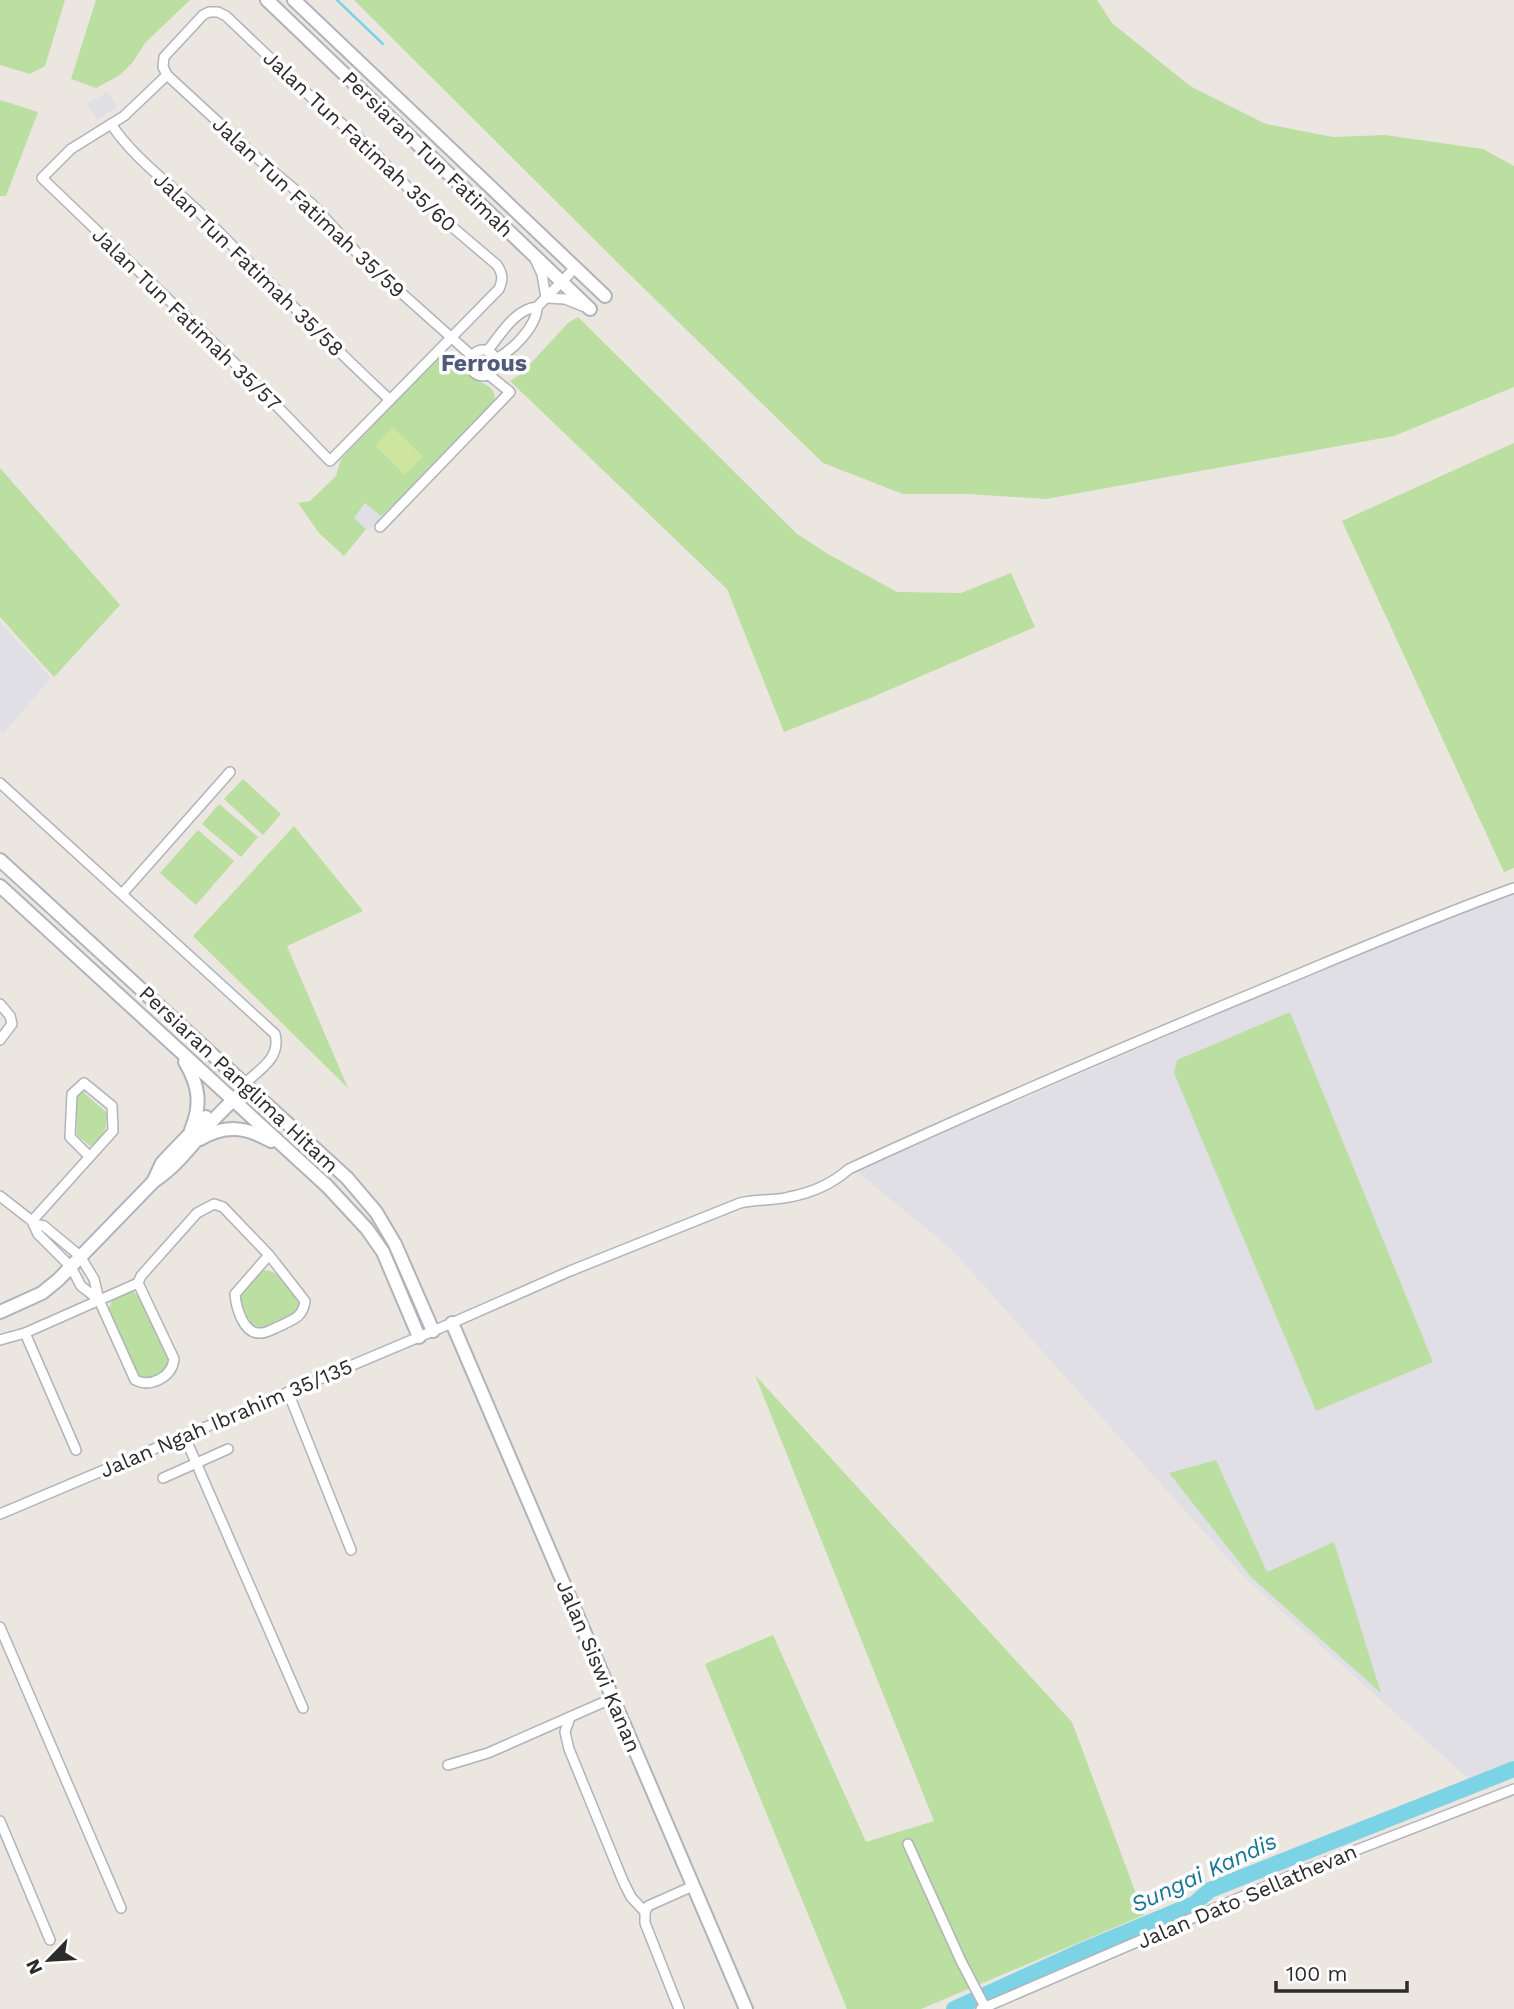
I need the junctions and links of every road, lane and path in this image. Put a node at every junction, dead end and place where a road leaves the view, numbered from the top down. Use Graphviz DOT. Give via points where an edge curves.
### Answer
graph roads {
  1 [pos="267,0"];
  2 [pos="295,0"];
  3 [pos="167,75"];
  4 [pos="111,124"];
  5 [pos="534,256"];
  6 [pos="575,268"];
  7 [pos="562,282"];
  8 [pos="605,296"];
  9 [pos="546,298"];
  10 [pos="537,307"];
  11 [pos="590,309"];
  12 [pos="450,339"];
  13 [pos="488,350"];
  14 [pos="472,356"];
  15 [pos="496,359"];
  16 [pos="489,375"];
  17 [pos="390,400"];
  18 [pos="380,527"];
  19 [pos="230,772"];
  20 [pos="0,783"];
  21 [pos="0,860"];
  22 [pos="0,886"];
  23 [pos="1514,888"];
  24 [pos="122,894"];
  25 [pos="0,1004"];
  26 [pos="0,1040"];
  27 [pos="176,1047"];
  28 [pos="245,1083"];
  29 [pos="230,1097"];
  30 [pos="194,1135"];
  31 [pos="287,1149"];
  32 [pos="89,1156"];
  33 [pos="0,1196"];
  34 [pos="33,1222"];
  35 [pos="268,1255"];
  36 [pos="80,1256"];
  37 [pos="71,1267"];
  38 [pos="138,1283"];
  39 [pos="99,1300"];
  40 [pos="0,1312"];
  41 [pos="452,1323"];
  42 [pos="433,1331"];
  43 [pos="25,1333"];
  44 [pos="419,1337"];
  45 [pos="0,1340"];
  46 [pos="288,1392"];
  47 [pos="184,1435"];
  48 [pos="228,1449"];
  49 [pos="76,1450"];
  50 [pos="196,1464"];
  51 [pos="163,1478"];
  52 [pos="0,1514"];
  53 [pos="351,1550"];
  54 [pos="0,1627"];
  55 [pos="613,1698"];
  56 [pos="303,1708"];
  57 [pos="570,1717"];
  58 [pos="448,1765"];
  59 [pos="1514,1789"];
  60 [pos="0,1821"];
  61 [pos="908,1844"];
  62 [pos="694,1885"];
  63 [pos="121,1908"];
  64 [pos="645,1912"];
  65 [pos="50,1940"];
  66 [pos="983,2006"];
  67 [pos="680,2009"];
  68 [pos="746,2009"];
  1 -- 5 [label="street, Persiaran Tun Fatimah"];
  2 -- 6 [label="street, Persiaran Tun Fatimah"];
  3 -- 4 [label="street"];
  3 -- 12 [label="street, Jalan Tun Fatimah 35/59" via="312,204 360,256"];
  3 -- 12 [label="street, Jalan Tun Fatimah 35/60" via="164,57 203,15 218,12 226,16 417,197 497,265 502,281 499,289"];
  4 -- 17 [label="street, Jalan Tun Fatimah 35/58" via="122,141"];
  4 -- 17 [label="street, Jalan Tun Fatimah 35/57" via="71,149 42,178 330,461"];
  5 -- 7 [label="street, Persiaran Tun Fatimah"];
  5 -- 9 [label="street"];
  6 -- 7 [label="street"];
  6 -- 8 [label="street, Persiaran Tun Fatimah"];
  7 -- 9 [label="street"];
  7 -- 11 [label="street, Persiaran Tun Fatimah"];
  9 -- 10 [label="street"];
  9 -- 11 [label="street" via="565,299"];
  10 -- 13 [label="street" via="527,308 510,322"];
  10 -- 15 [label="street" via="537,317 521,338"];
  12 -- 14 [label="street, Jalan Tun Fatimah 35/59"];
  12 -- 17 [label="street"];
  13 -- 14 [label="street"];
  13 -- 15 [label="street"];
  14 -- 16 [label="street" via="474,372"];
  15 -- 16 [label="street"];
  16 -- 18 [label="street" via="510,392"];
  19 -- 24 [label="street"];
  20 -- 24 [label="street"];
  21 -- 28 [label="street, Persiaran Panglima Hitam"];
  22 -- 27 [label="street, Persiaran Panglima Hitam"];
  23 -- 41 [label="street, Jalan Ngah Ibrahim 35/135" via="1131,1043 874,1157 838,1179 788,1198 740,1203"];
  24 -- 28 [label="street" via="275,1034 278,1045 273,1057"];
  25 -- 26 [label="street" via="12,1024"];
  27 -- 29 [label="street, Persiaran Panglima Hitam"];
  27 -- 30 [label="street" via="195,1077 199,1103"];
  28 -- 29 [label="street"];
  28 -- 42 [label="street, Persiaran Panglima Hitam" via="347,1178 376,1212"];
  29 -- 30 [label="street"];
  29 -- 31 [label="street, Persiaran Panglima Hitam"];
  30 -- 31 [label="street" via="236,1127"];
  30 -- 36 [label="street" via="170,1171 153,1181"];
  31 -- 44 [label="street, Persiaran Panglima Hitam" via="327,1186 383,1252"];
  32 -- 32 [label="street" via="113,1130 114,1118 111,1106 84,1083 72,1094 71,1138"];
  32 -- 34 [label="street"];
  33 -- 34 [label="street"];
  34 -- 36 [label="street"];
  34 -- 37 [label="street" via="38,1234"];
  35 -- 35 [label="street" via="305,1301 304,1311 299,1318 258,1334 244,1323 235,1294"];
  35 -- 38 [label="street" via="223,1207 214,1204 197,1213"];
  36 -- 37 [label="street"];
  36 -- 39 [label="street" via="94,1279"];
  37 -- 39 [label="street" via="81,1286"];
  37 -- 40 [label="street" via="43,1293"];
  38 -- 39 [label="street"];
  38 -- 39 [label="street" via="174,1359 169,1373 159,1379 135,1380"];
  39 -- 43 [label="street"];
  41 -- 42 [label="street, Jalan Ngah Ibrahim 35/135"];
  41 -- 55 [label="street, Jalan Siswi Kanan"];
  42 -- 44 [label="street, Jalan Ngah Ibrahim 35/135"];
  43 -- 45 [label="street"];
  43 -- 49 [label="street"];
  44 -- 46 [label="street, Jalan Ngah Ibrahim 35/135"];
  46 -- 47 [label="street, Jalan Ngah Ibrahim 35/135"];
  46 -- 53 [label="street"];
  47 -- 50 [label="street"];
  47 -- 52 [label="street, Jalan Ngah Ibrahim 35/135"];
  48 -- 50 [label="street"];
  50 -- 51 [label="street"];
  50 -- 56 [label="street"];
  54 -- 63 [label="street"];
  55 -- 57 [label="street"];
  55 -- 62 [label="street, Jalan Siswi Kanan"];
  57 -- 58 [label="street"];
  57 -- 64 [label="street" via="565,1732 569,1749 623,1881"];
  59 -- 66 [label="street, Jalan Dato Sellathevan" via="1297,1873"];
  60 -- 65 [label="street"];
  61 -- 66 [label="street"];
  62 -- 64 [label="street" via="648,1906"];
  62 -- 68 [label="street, Jalan Siswi Kanan"];
  64 -- 67 [label="street" via="645,1923"];
}
